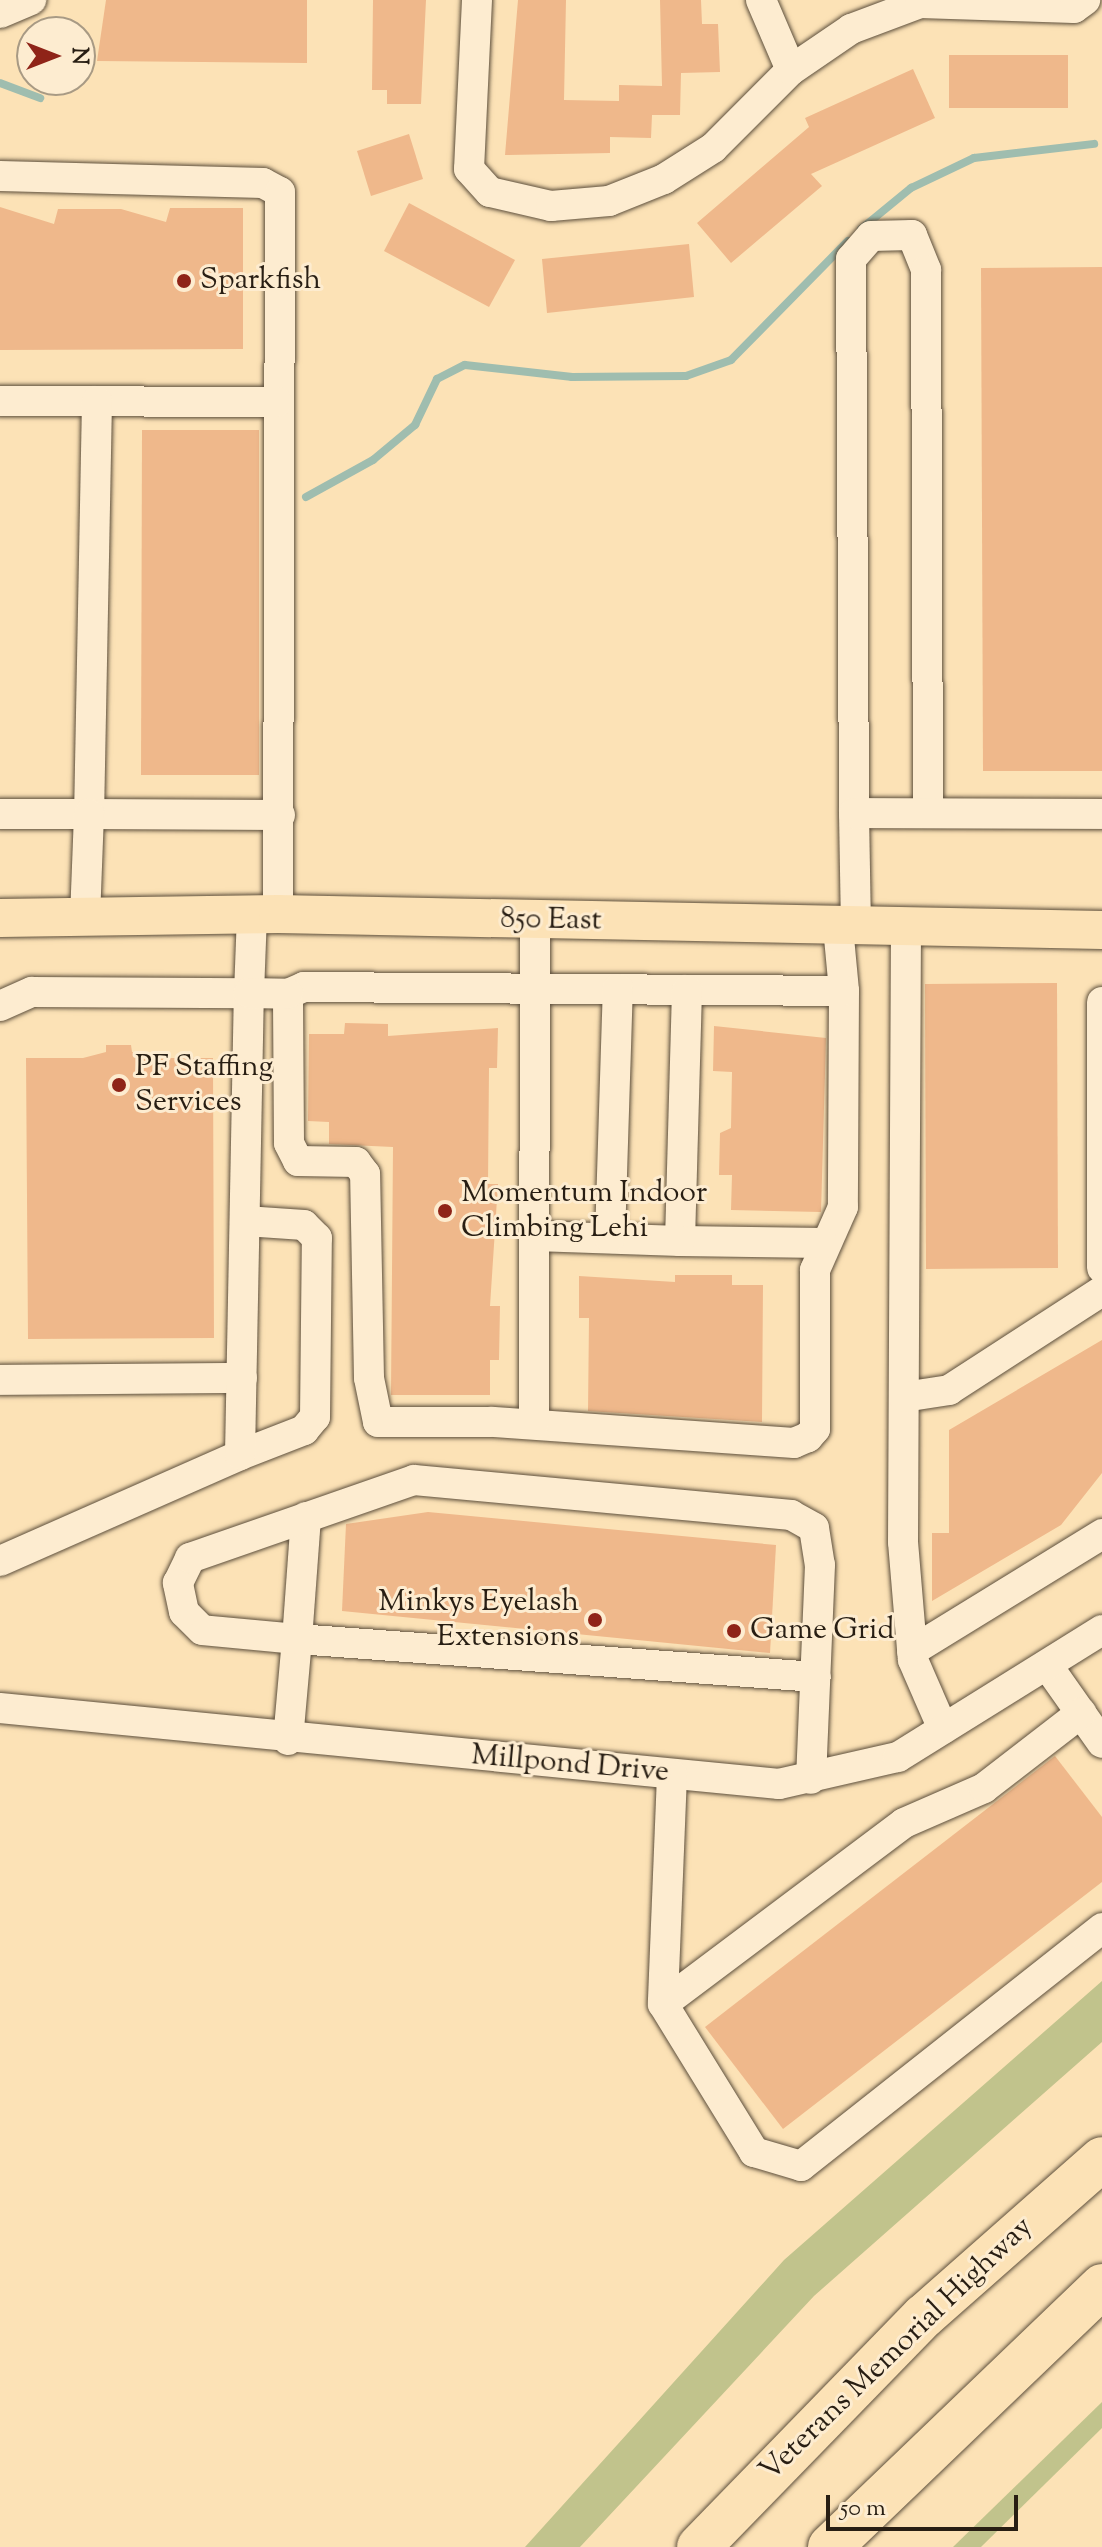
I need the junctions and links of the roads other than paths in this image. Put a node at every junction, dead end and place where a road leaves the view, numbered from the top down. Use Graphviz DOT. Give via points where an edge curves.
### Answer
graph roads {
  1 [pos="31,0"];
  2 [pos="477,0"];
  3 [pos="761,0"];
  4 [pos="1085,0"];
  5 [pos="0,13"];
  6 [pos="791,70"];
  7 [pos="0,176"];
  8 [pos="0,401"];
  9 [pos="97,401"];
  10 [pos="277,402"];
  11 [pos="928,810"];
  12 [pos="854,813"];
  13 [pos="0,814"];
  14 [pos="89,814"];
  15 [pos="1102,814"];
  16 [pos="280,815"];
  17 [pos="265,915"];
  18 [pos="85,917"];
  19 [pos="0,918"];
  20 [pos="535,920"];
  21 [pos="847,927"];
  22 [pos="906,927"];
  23 [pos="1102,930"];
  24 [pos="536,989"];
  25 [pos="618,989"];
  26 [pos="687,990"];
  27 [pos="844,991"];
  28 [pos="249,993"];
  29 [pos="288,994"];
  30 [pos="1102,1002"];
  31 [pos="0,1006"];
  32 [pos="245,1221"];
  33 [pos="535,1236"];
  34 [pos="610,1238"];
  35 [pos="680,1241"];
  36 [pos="823,1243"];
  37 [pos="1102,1268"];
  38 [pos="1102,1291"];
  39 [pos="242,1378"];
  40 [pos="0,1380"];
  41 [pos="904,1397"];
  42 [pos="534,1424"];
  43 [pos="240,1455"];
  44 [pos="306,1517"];
  45 [pos="1102,1534"];
  46 [pos="0,1561"];
  47 [pos="1102,1630"];
  48 [pos="297,1639"];
  49 [pos="912,1651"];
  50 [pos="1047,1665"];
  51 [pos="816,1677"];
  52 [pos="0,1708"];
  53 [pos="1081,1713"];
  54 [pos="943,1729"];
  55 [pos="288,1740"];
  56 [pos="1102,1743"];
  57 [pos="672,1775"];
  58 [pos="811,1779"];
  59 [pos="1102,1928"];
  60 [pos="663,2004"];
  61 [pos="1102,2159"];
  62 [pos="1102,2286"];
  63 [pos="1102,2312"];
  64 [pos="1006,2373"];
  65 [pos="699,2547"];
  66 [pos="830,2547"];
  1 -- 5 [label="street"];
  2 -- 6 [label="street" via="469,169 490,192 536,203 609,201 713,148"];
  3 -- 6 [label="street"];
  4 -- 6 [label="street" via="1074,8 920,3 851,29"];
  7 -- 10 [label="street" via="263,183 280,192"];
  8 -- 9 [label="street"];
  9 -- 10 [label="street"];
  9 -- 14 [label="street"];
  10 -- 16 [label="street"];
  11 -- 12 [label="street"];
  11 -- 12 [label="street" via="926,270 912,235 871,236 851,259"];
  11 -- 15 [label="street"];
  12 -- 21 [label="street"];
  13 -- 14 [label="street"];
  14 -- 16 [label="street"];
  14 -- 18 [label="street"];
  16 -- 17 [label="street"];
  17 -- 18 [label="main road, 850 East"];
  17 -- 20 [label="main road, 850 East"];
  17 -- 28 [label="street"];
  18 -- 19 [label="main road, 850 East"];
  20 -- 21 [label="main road, 850 East"];
  20 -- 24 [label="street"];
  21 -- 22 [label="main road, 850 East"];
  21 -- 27 [label="street"];
  22 -- 23 [label="main road, 850 East"];
  22 -- 41 [label="street"];
  24 -- 25 [label="street"];
  24 -- 29 [label="street" via="304,987"];
  24 -- 33 [label="street"];
  25 -- 26 [label="street"];
  25 -- 34 [label="street"];
  26 -- 27 [label="street"];
  26 -- 35 [label="street"];
  27 -- 36 [label="street" via="843,1207"];
  28 -- 29 [label="street"];
  28 -- 31 [label="street" via="32,992"];
  28 -- 32 [label="street"];
  29 -- 42 [label="street" via="289,1143 298,1161 356,1162 365,1174 369,1378 378,1422"];
  30 -- 37 [label="street"];
  32 -- 39 [label="street"];
  32 -- 43 [label="street" via="304,1225 317,1238 315,1417 304,1430"];
  33 -- 34 [label="street"];
  33 -- 42 [label="street"];
  34 -- 35 [label="street"];
  35 -- 36 [label="street"];
  36 -- 42 [label="street" via="815,1270 815,1429 808,1437 794,1443"];
  38 -- 41 [label="street" via="949,1390"];
  39 -- 40 [label="street"];
  39 -- 43 [label="street"];
  41 -- 49 [label="street"];
  43 -- 46 [label="street"];
  44 -- 48 [label="street"];
  44 -- 48 [label="street" via="190,1558 178,1583 184,1612 202,1630"];
  44 -- 51 [label="street" via="414,1480 791,1515 814,1528 820,1565"];
  45 -- 49 [label="street"];
  47 -- 50 [label="street, Millpond Drive"];
  48 -- 51 [label="street"];
  48 -- 55 [label="street"];
  49 -- 54 [label="street" via="923,1698"];
  50 -- 53 [label="street"];
  50 -- 54 [label="street, Millpond Drive"];
  51 -- 58 [label="street"];
  52 -- 55 [label="street, Millpond Drive"];
  53 -- 56 [label="street"];
  53 -- 60 [label="street" via="984,1788 904,1823"];
  54 -- 58 [label="street, Millpond Drive" via="898,1757"];
  55 -- 57 [label="street, Millpond Drive"];
  57 -- 58 [label="street, Millpond Drive" via="779,1784"];
  57 -- 60 [label="street"];
  59 -- 60 [label="street" via="801,2166 754,2152"];
  61 -- 65 [label="highway, Veterans Memorial Highway" via="924,2316"];
  62 -- 64 [label="highway"];
  63 -- 64 [label="highway"];
  64 -- 66 [label="highway"];
}
